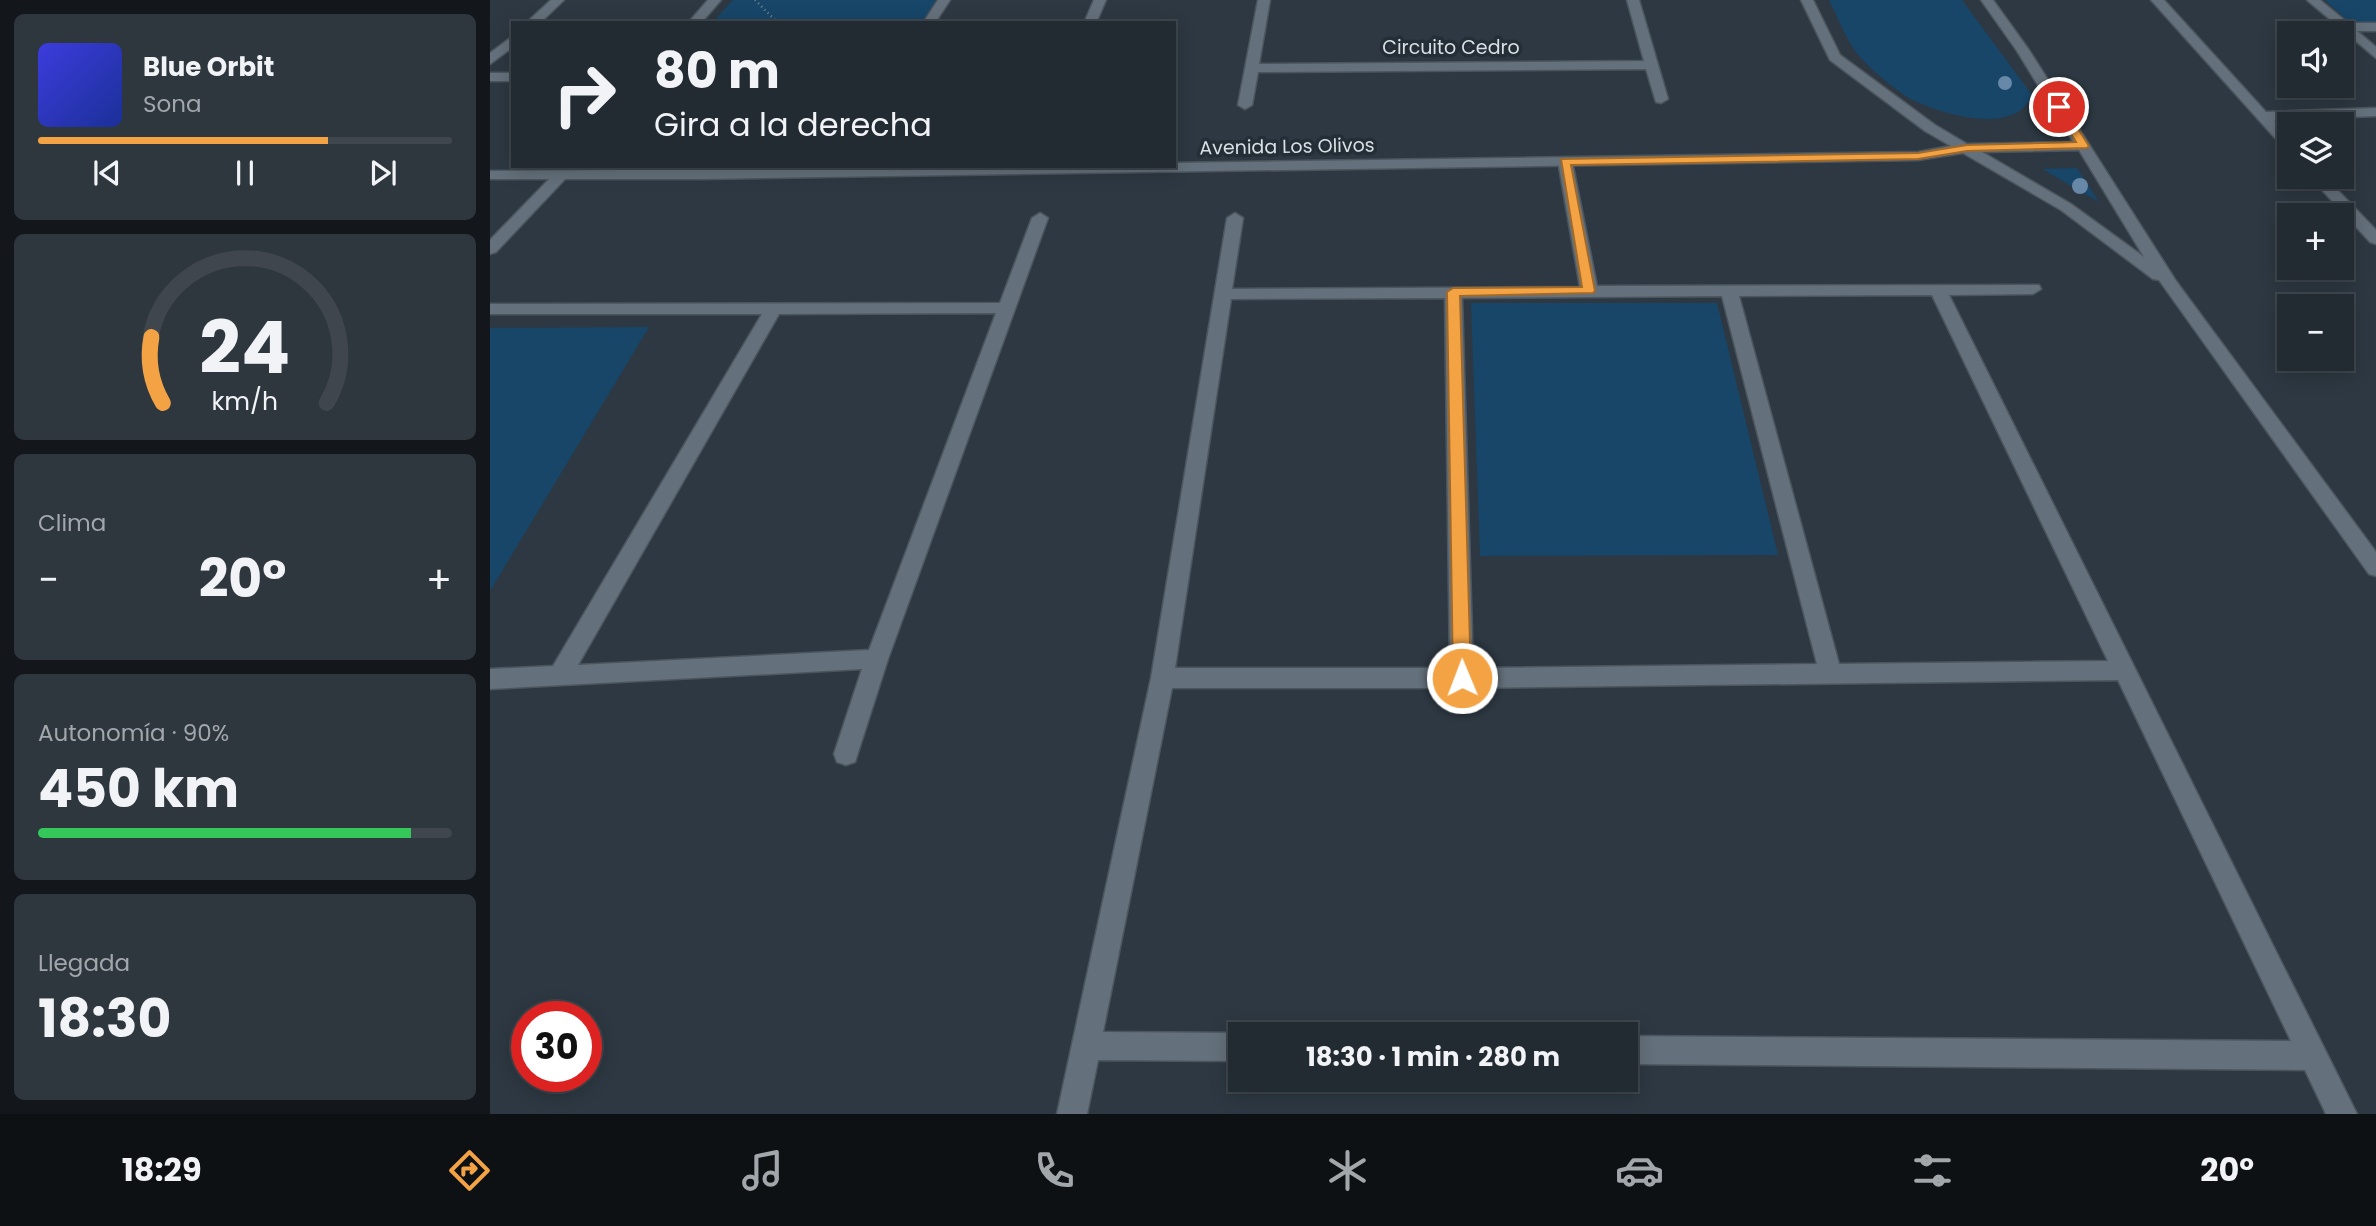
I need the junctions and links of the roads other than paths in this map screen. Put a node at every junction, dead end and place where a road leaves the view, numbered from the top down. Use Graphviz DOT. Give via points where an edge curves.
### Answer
graph roads {
  1 [pos="558,0"];
  2 [pos="715,0"];
  3 [pos="944,0"];
  4 [pos="1100,0"];
  5 [pos="1264,0"];
  6 [pos="1633,0"];
  7 [pos="1807,0"];
  8 [pos="1987,0"];
  9 [pos="2157,0"];
  10 [pos="2313,0"];
  11 [pos="535,21"];
  12 [pos="696,21"];
  13 [pos="930,21"];
  14 [pos="1091,21"];
  15 [pos="2337,21"];
  16 [pos="2354,27"];
  17 [pos="2376,27"];
  18 [pos="2354,35"];
  19 [pos="511,42"];
  20 [pos="2376,54"];
  21 [pos="490,60"];
  22 [pos="1651,65"];
  23 [pos="1252,68"];
  24 [pos="490,77"];
  25 [pos="511,77"];
  26 [pos="1661,99"];
  27 [pos="1245,105"];
  28 [pos="2376,112"];
  29 [pos="2261,116"];
  30 [pos="2277,133"];
  31 [pos="2083,146"];
  32 [pos="1967,148"];
  33 [pos="1565,161"];
  34 [pos="1176,166"];
  35 [pos="964,168"];
  36 [pos="706,171"];
  37 [pos="490,175"];
  38 [pos="561,175"];
  39 [pos="2328,189"];
  40 [pos="1040,218"];
  41 [pos="1235,218"];
  42 [pos="2357,219"];
  43 [pos="2376,219"];
  44 [pos="2376,239"];
  45 [pos="490,249"];
  46 [pos="2169,283"];
  47 [pos="1938,289"];
  48 [pos="2033,289"];
  49 [pos="1589,291"];
  50 [pos="1729,291"];
  51 [pos="1453,292"];
  52 [pos="1225,294"];
  53 [pos="774,308"];
  54 [pos="1006,308"];
  55 [pos="490,309"];
  56 [pos="2376,568"];
  57 [pos="877,659"];
  58 [pos="2123,670"];
  59 [pos="1830,672"];
  60 [pos="560,676"];
  61 [pos="1161,678"];
  62 [pos="1462,678"];
  63 [pos="490,679"];
  64 [pos="846,754"];
  65 [pos="1085,1046"];
  66 [pos="1228,1047"];
  67 [pos="1638,1051"];
  68 [pos="2312,1056"];
  69 [pos="1073,1114"];
  70 [pos="2342,1114"];
  1 -- 11 [label="street"];
  2 -- 12 [label="street"];
  3 -- 13 [label="street"];
  4 -- 14 [label="street"];
  5 -- 23 [label="street"];
  6 -- 22 [label="street"];
  7 -- 32 [label="street" via="1835,57 1930,128"];
  8 -- 31 [label="street"];
  9 -- 29 [label="street"];
  10 -- 15 [label="street"];
  16 -- 17 [label="street"];
  18 -- 20 [label="street"];
  19 -- 21 [label="street"];
  22 -- 23 [label="street, Circuito Cedro"];
  22 -- 26 [label="street"];
  23 -- 27 [label="street"];
  24 -- 25 [label="street"];
  28 -- 29 [label="street"];
  29 -- 30 [label="street"];
  31 -- 32 [label="street, Avenida Los Olivos"];
  31 -- 46 [label="street"];
  32 -- 33 [label="street, Avenida Los Olivos" via="1918,156"];
  32 -- 46 [label="street" via="2066,206"];
  33 -- 34 [label="street, Avenida Los Olivos"];
  33 -- 49 [label="street"];
  35 -- 36 [label="street, Avenida Los Olivos"];
  36 -- 38 [label="street, Avenida Los Olivos"];
  37 -- 38 [label="street, Avenida Los Olivos"];
  38 -- 45 [label="street"];
  39 -- 42 [label="street"];
  40 -- 54 [label="street"];
  41 -- 52 [label="street"];
  42 -- 43 [label="street"];
  42 -- 44 [label="street"];
  46 -- 56 [label="street"];
  47 -- 48 [label="street"];
  47 -- 50 [label="street"];
  47 -- 58 [label="street"];
  49 -- 50 [label="street"];
  49 -- 51 [label="street"];
  50 -- 59 [label="street"];
  51 -- 52 [label="street"];
  51 -- 62 [label="street"];
  52 -- 61 [label="street"];
  53 -- 54 [label="street"];
  53 -- 55 [label="street"];
  53 -- 60 [label="street"];
  54 -- 57 [label="street"];
  57 -- 60 [label="street"];
  57 -- 64 [label="street"];
  58 -- 59 [label="street"];
  58 -- 68 [label="street"];
  59 -- 62 [label="street"];
  60 -- 63 [label="street"];
  61 -- 62 [label="street"];
  61 -- 65 [label="street"];
  65 -- 66 [label="street"];
  65 -- 69 [label="street"];
  67 -- 68 [label="street"];
  68 -- 70 [label="street"];
}
